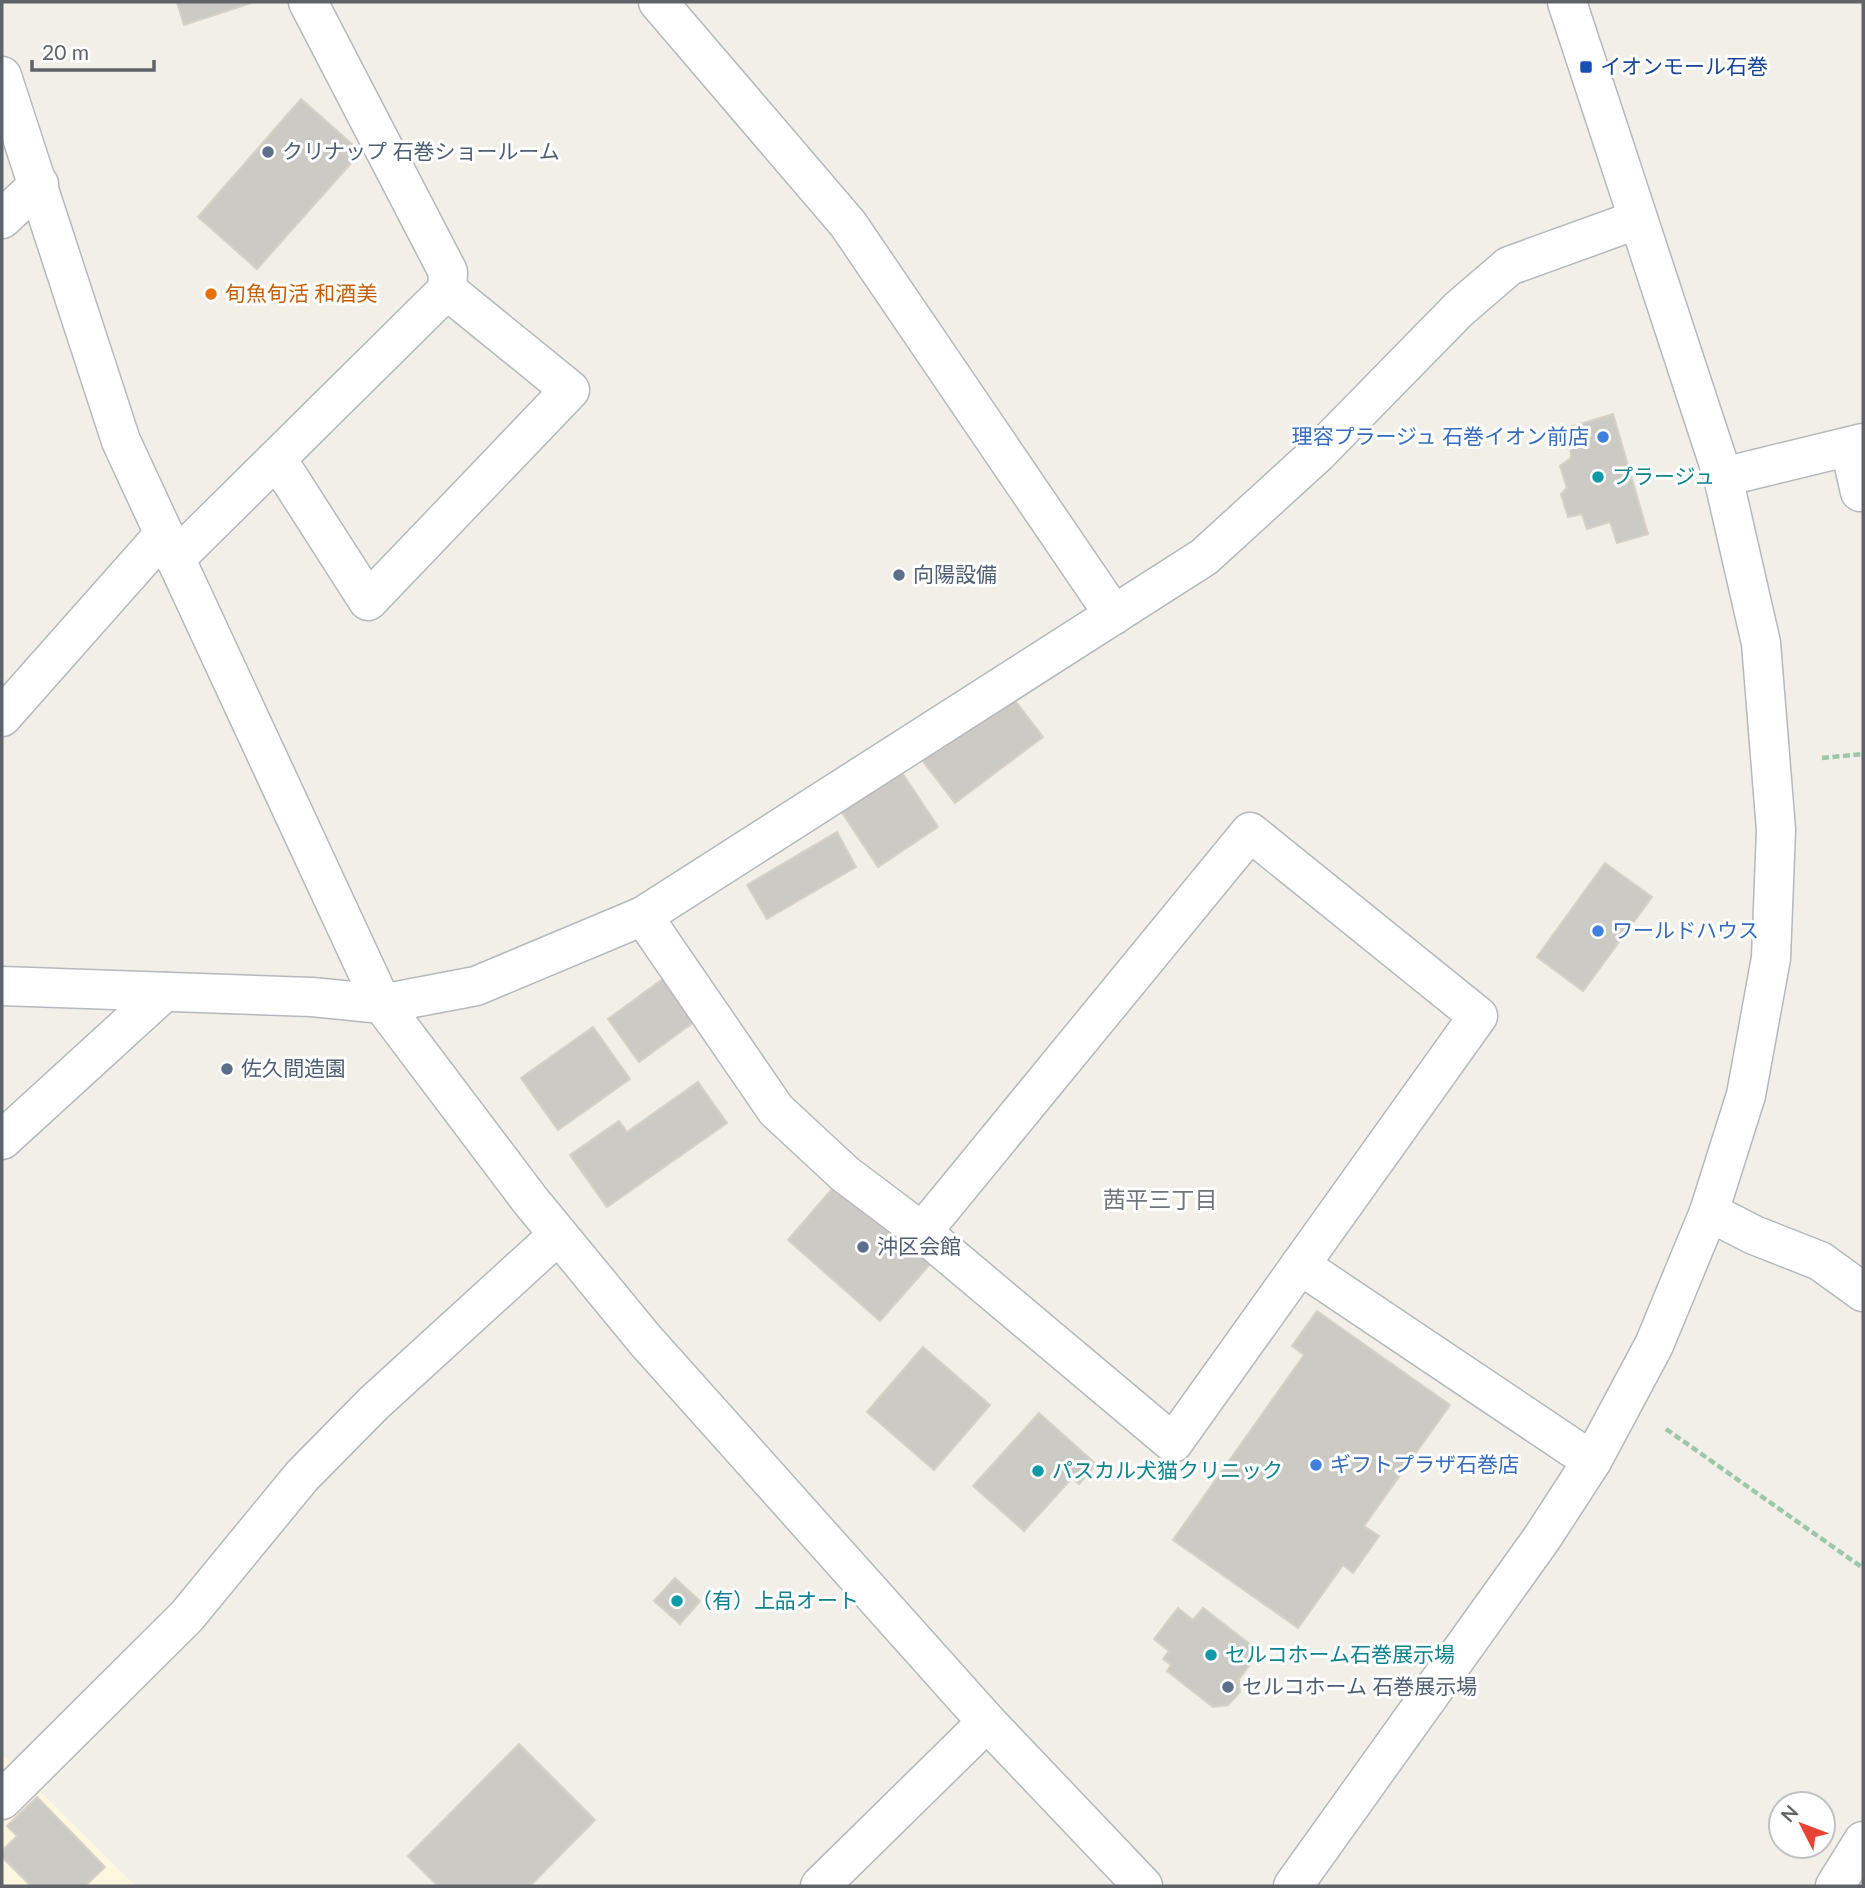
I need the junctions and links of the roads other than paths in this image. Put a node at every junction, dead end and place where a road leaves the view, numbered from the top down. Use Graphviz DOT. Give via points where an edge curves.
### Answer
graph roads {
  1 [pos="308,2"];
  2 [pos="658,2"];
  3 [pos="1567,2"];
  4 [pos="2,76"];
  5 [pos="39,184"];
  6 [pos="2,219"];
  7 [pos="1636,220"];
  8 [pos="447,290"];
  9 [pos="1857,445"];
  10 [pos="277,459"];
  11 [pos="1723,477"];
  12 [pos="1860,492"];
  13 [pos="170,547"];
  14 [pos="1114,615"];
  15 [pos="2,718"];
  16 [pos="643,916"];
  17 [pos="2,986"];
  18 [pos="164,992"];
  19 [pos="382,1004"];
  20 [pos="2,1140"];
  21 [pos="1709,1212"];
  22 [pos="922,1232"];
  23 [pos="558,1235"];
  24 [pos="1300,1265"];
  25 [pos="1863,1292"];
  26 [pos="1592,1461"];
  27 [pos="987,1722"];
  28 [pos="2,1800"];
  29 [pos="1863,1841"];
  30 [pos="820,1886"];
  31 [pos="1143,1886"];
  32 [pos="1293,1886"];
  33 [pos="1835,1886"];
  1 -- 8 [label="street" via="448,272"];
  2 -- 14 [label="street" via="848,224"];
  3 -- 7 [label="street"];
  4 -- 5 [label="street"];
  5 -- 6 [label="street"];
  5 -- 13 [label="street" via="121,441"];
  7 -- 11 [label="street"];
  7 -- 14 [label="street" via="1509,266 1204,557"];
  8 -- 10 [label="street"];
  8 -- 10 [label="street" via="570,390 368,601"];
  9 -- 11 [label="street"];
  9 -- 12 [label="street"];
  10 -- 13 [label="street"];
  11 -- 21 [label="street" via="1761,643 1776,830 1771,958 1746,1096"];
  13 -- 15 [label="street"];
  13 -- 19 [label="street"];
  14 -- 16 [label="street"];
  16 -- 19 [label="street" via="476,986"];
  16 -- 22 [label="street" via="776,1110 845,1174"];
  17 -- 18 [label="street"];
  18 -- 19 [label="street"];
  18 -- 20 [label="street"];
  19 -- 23 [label="street"];
  21 -- 25 [label="street" via="1820,1261"];
  21 -- 26 [label="street" via="1654,1345"];
  22 -- 24 [label="street" via="1173,1443"];
  22 -- 24 [label="street" via="1250,832 1478,1016"];
  23 -- 27 [label="street"];
  23 -- 28 [label="street" via="374,1403 311,1467 187,1616"];
  24 -- 26 [label="street"];
  26 -- 32 [label="street"];
  27 -- 30 [label="street"];
  27 -- 31 [label="street"];
  29 -- 33 [label="street"];
}
